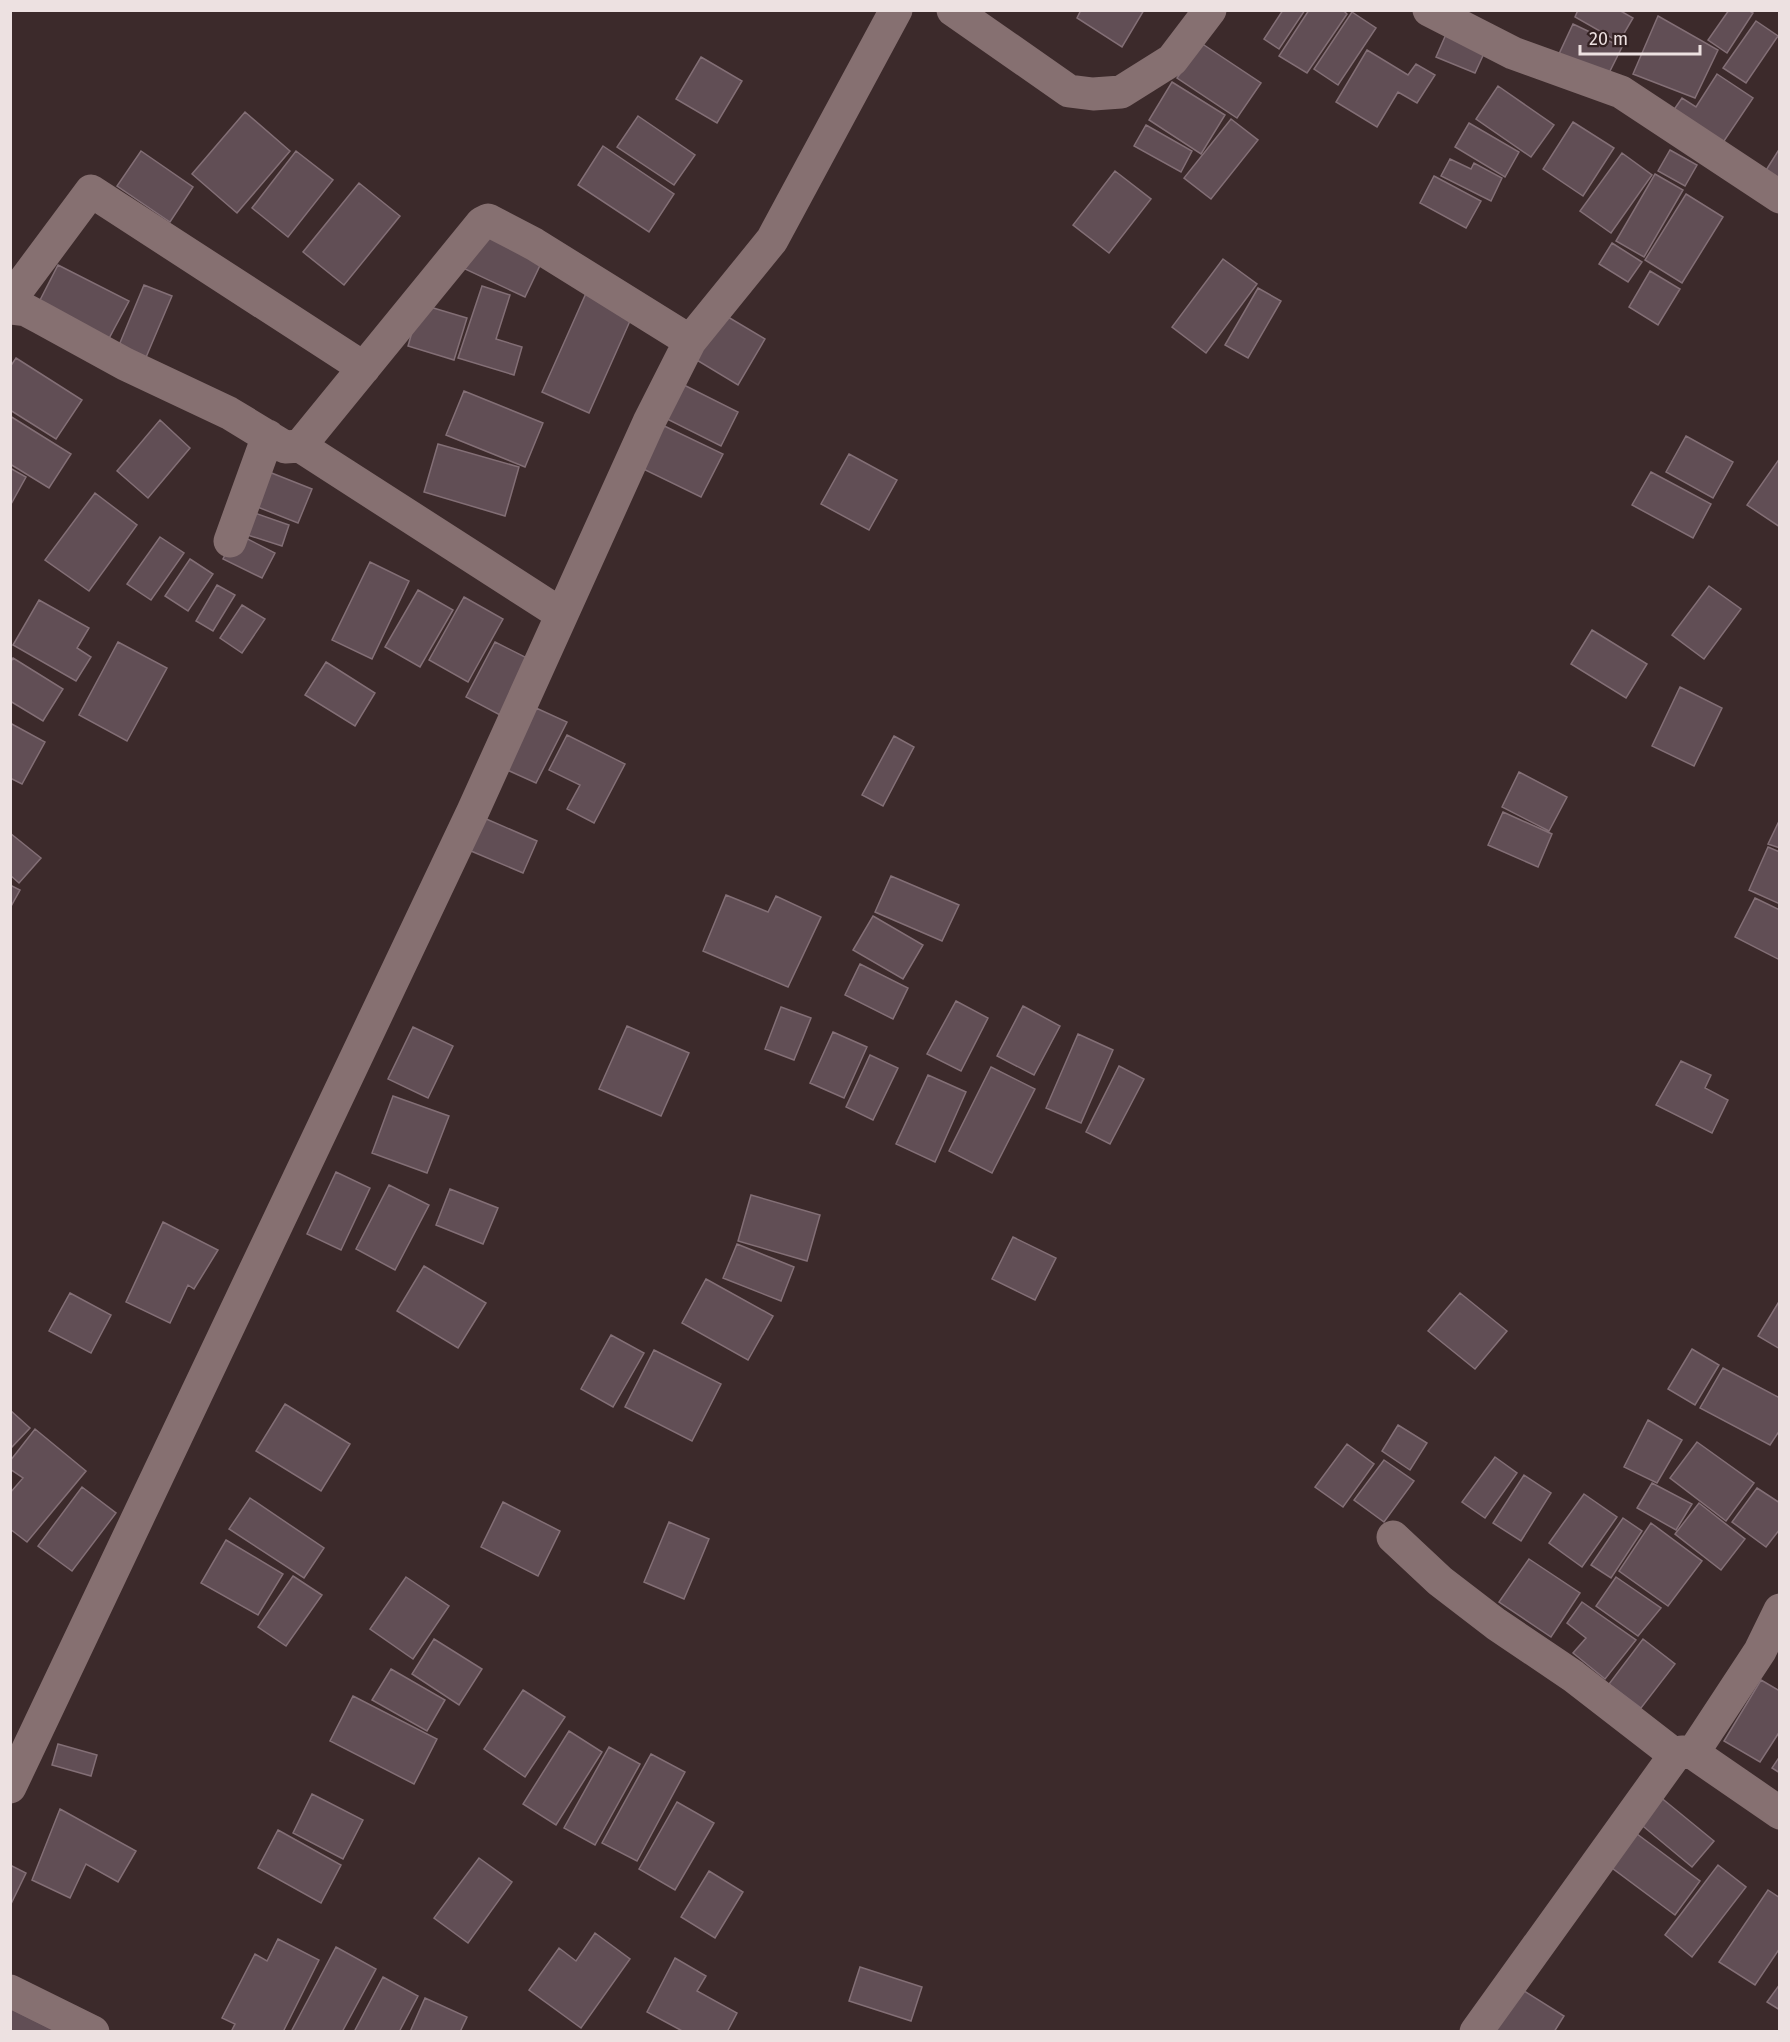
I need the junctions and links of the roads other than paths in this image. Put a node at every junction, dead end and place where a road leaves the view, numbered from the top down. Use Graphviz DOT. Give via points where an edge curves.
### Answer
graph roads {
  1 [pos="896,10"];
  2 [pos="953,10"];
  3 [pos="1210,10"];
  4 [pos="1429,10"];
  5 [pos="1779,197"];
  6 [pos="10,300"];
  7 [pos="10,308"];
  8 [pos="690,341"];
  9 [pos="364,368"];
  10 [pos="268,436"];
  11 [pos="300,446"];
  12 [pos="230,541"];
  13 [pos="561,614"];
  14 [pos="1393,1537"];
  15 [pos="1779,1610"];
  16 [pos="1684,1754"];
  17 [pos="10,1786"];
  18 [pos="1779,1813"];
  19 [pos="10,1991"];
  20 [pos="93,2031"];
  21 [pos="1476,2031"];
  1 -- 8 [label="street" via="772,240"];
  2 -- 3 [label="street" via="1069,92 1093,94 1121,92 1172,60"];
  4 -- 5 [label="street" via="1513,53 1621,92"];
  6 -- 9 [label="street" via="91,191"];
  7 -- 10 [label="street" via="26,310"];
  8 -- 9 [label="street" via="534,244 488,220 482,222"];
  8 -- 13 [label="street"];
  9 -- 11 [label="street"];
  10 -- 11 [label="street" via="285,447"];
  10 -- 12 [label="street"];
  11 -- 13 [label="street"];
  13 -- 17 [label="street" via="473,811"];
  14 -- 16 [label="street" via="1440,1581 1496,1624"];
  15 -- 16 [label="street" via="1760,1651"];
  16 -- 18 [label="street"];
  16 -- 21 [label="street"];
  19 -- 20 [label="street"];
}
